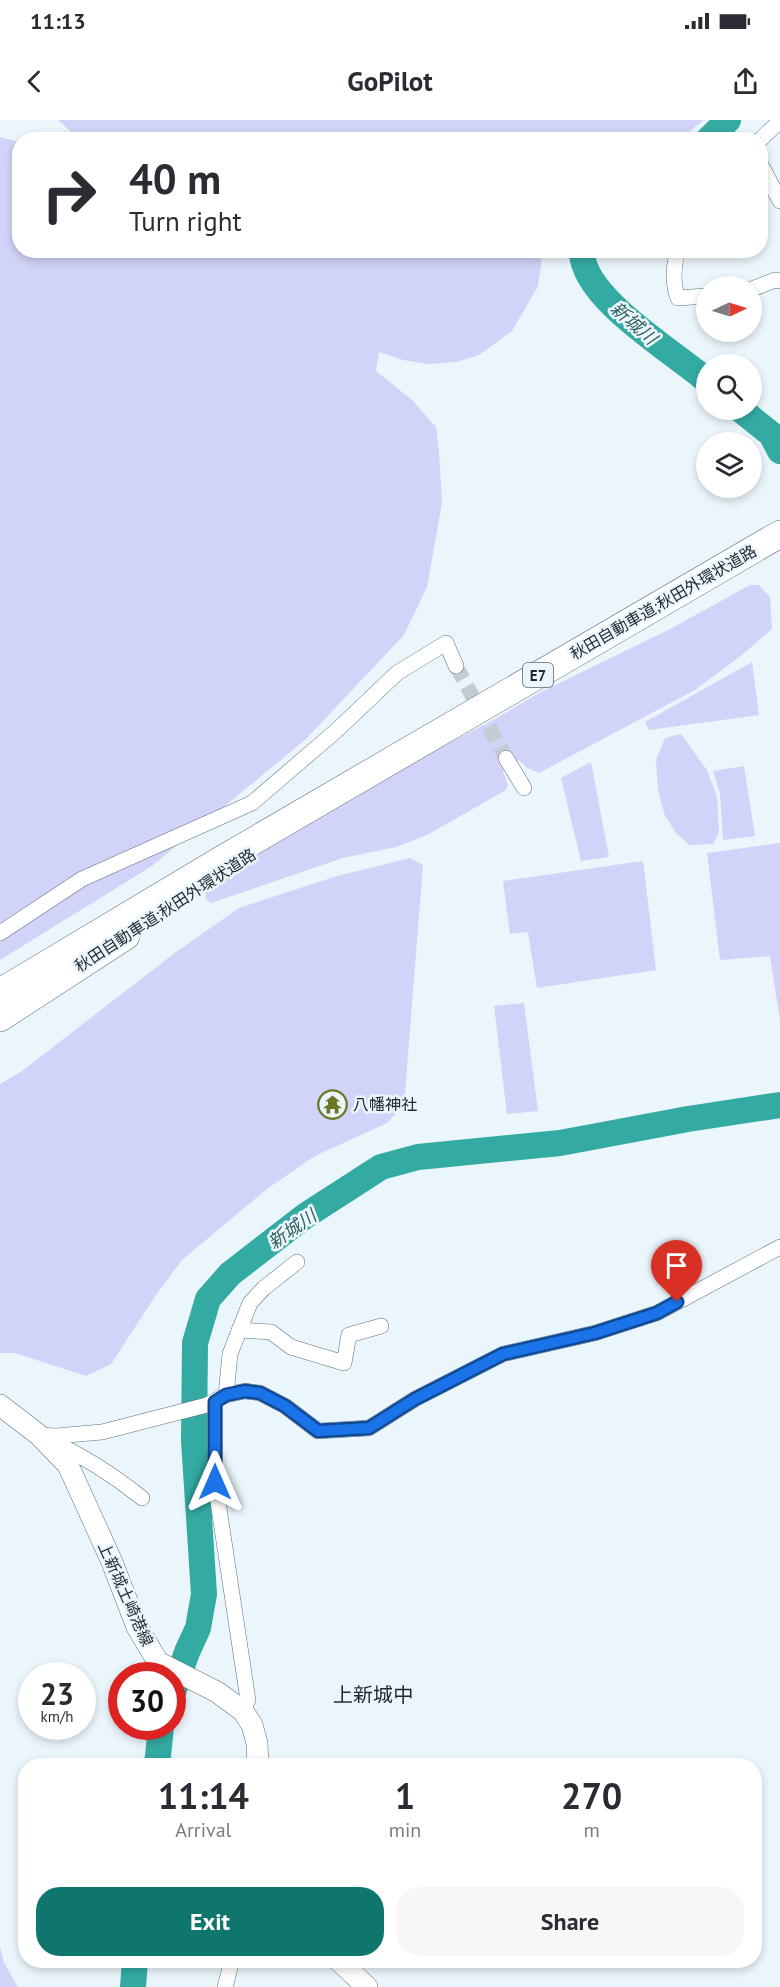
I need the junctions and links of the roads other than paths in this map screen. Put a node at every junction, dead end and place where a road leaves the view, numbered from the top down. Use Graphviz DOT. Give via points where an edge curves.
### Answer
graph roads {
  1 [pos="780,122"];
  2 [pos="768,133"];
  3 [pos="768,178"];
  4 [pos="780,201"];
  5 [pos="676,258"];
  6 [pos="780,282"];
  7 [pos="762,285"];
  8 [pos="696,297"];
  9 [pos="780,534"];
  10 [pos="456,666"];
  11 [pos="506,758"];
  12 [pos="524,788"];
  13 [pos="328,798"];
  14 [pos="0,933"];
  15 [pos="0,992"];
  16 [pos="0,1018"];
  17 [pos="780,1247"];
  18 [pos="297,1262"];
  19 [pos="381,1326"];
  20 [pos="239,1330"];
  21 [pos="216,1401"];
  22 [pos="0,1405"];
  23 [pos="39,1435"];
  24 [pos="142,1497"];
  25 [pos="243,1711"];
  26 [pos="258,1758"];
  27 [pos="230,1968"];
  28 [pos="347,1968"];
  29 [pos="225,1987"];
  30 [pos="367,1987"];
  1 -- 2 [label="street"];
  3 -- 4 [label="street"];
  5 -- 8 [label="street" via="674,285 678,298"];
  6 -- 7 [label="street"];
  9 -- 13 [label="highway, 秋田自動車道;秋田外環状道路 / E7"];
  10 -- 14 [label="street" via="446,643 397,673 252,803 82,879"];
  11 -- 12 [label="street"];
  13 -- 15 [label="highway, 秋田自動車道;秋田外環状道路 / E7"];
  13 -- 16 [label="highway, 秋田自動車道;秋田外環状道路 / E7" via="244,859"];
  17 -- 21 [label="street" via="657,1313 595,1333 503,1354 415,1399 369,1428 318,1431 260,1393 245,1391"];
  18 -- 20 [label="street" via="250,1303"];
  19 -- 20 [label="street" via="349,1335 344,1363 291,1347 271,1332"];
  20 -- 21 [label="street"];
  21 -- 23 [label="street" via="102,1432"];
  21 -- 25 [label="street" via="215,1482 248,1700"];
  22 -- 23 [label="main road, 上新城土崎港線"];
  23 -- 24 [label="street" via="112,1474"];
  23 -- 25 [label="main road, 上新城土崎港線" via="68,1465 137,1627 159,1662 217,1692"];
  25 -- 26 [label="main road, 上新城土崎港線" via="252,1725"];
  27 -- 29 [label="street"];
  28 -- 30 [label="main road"];
}
